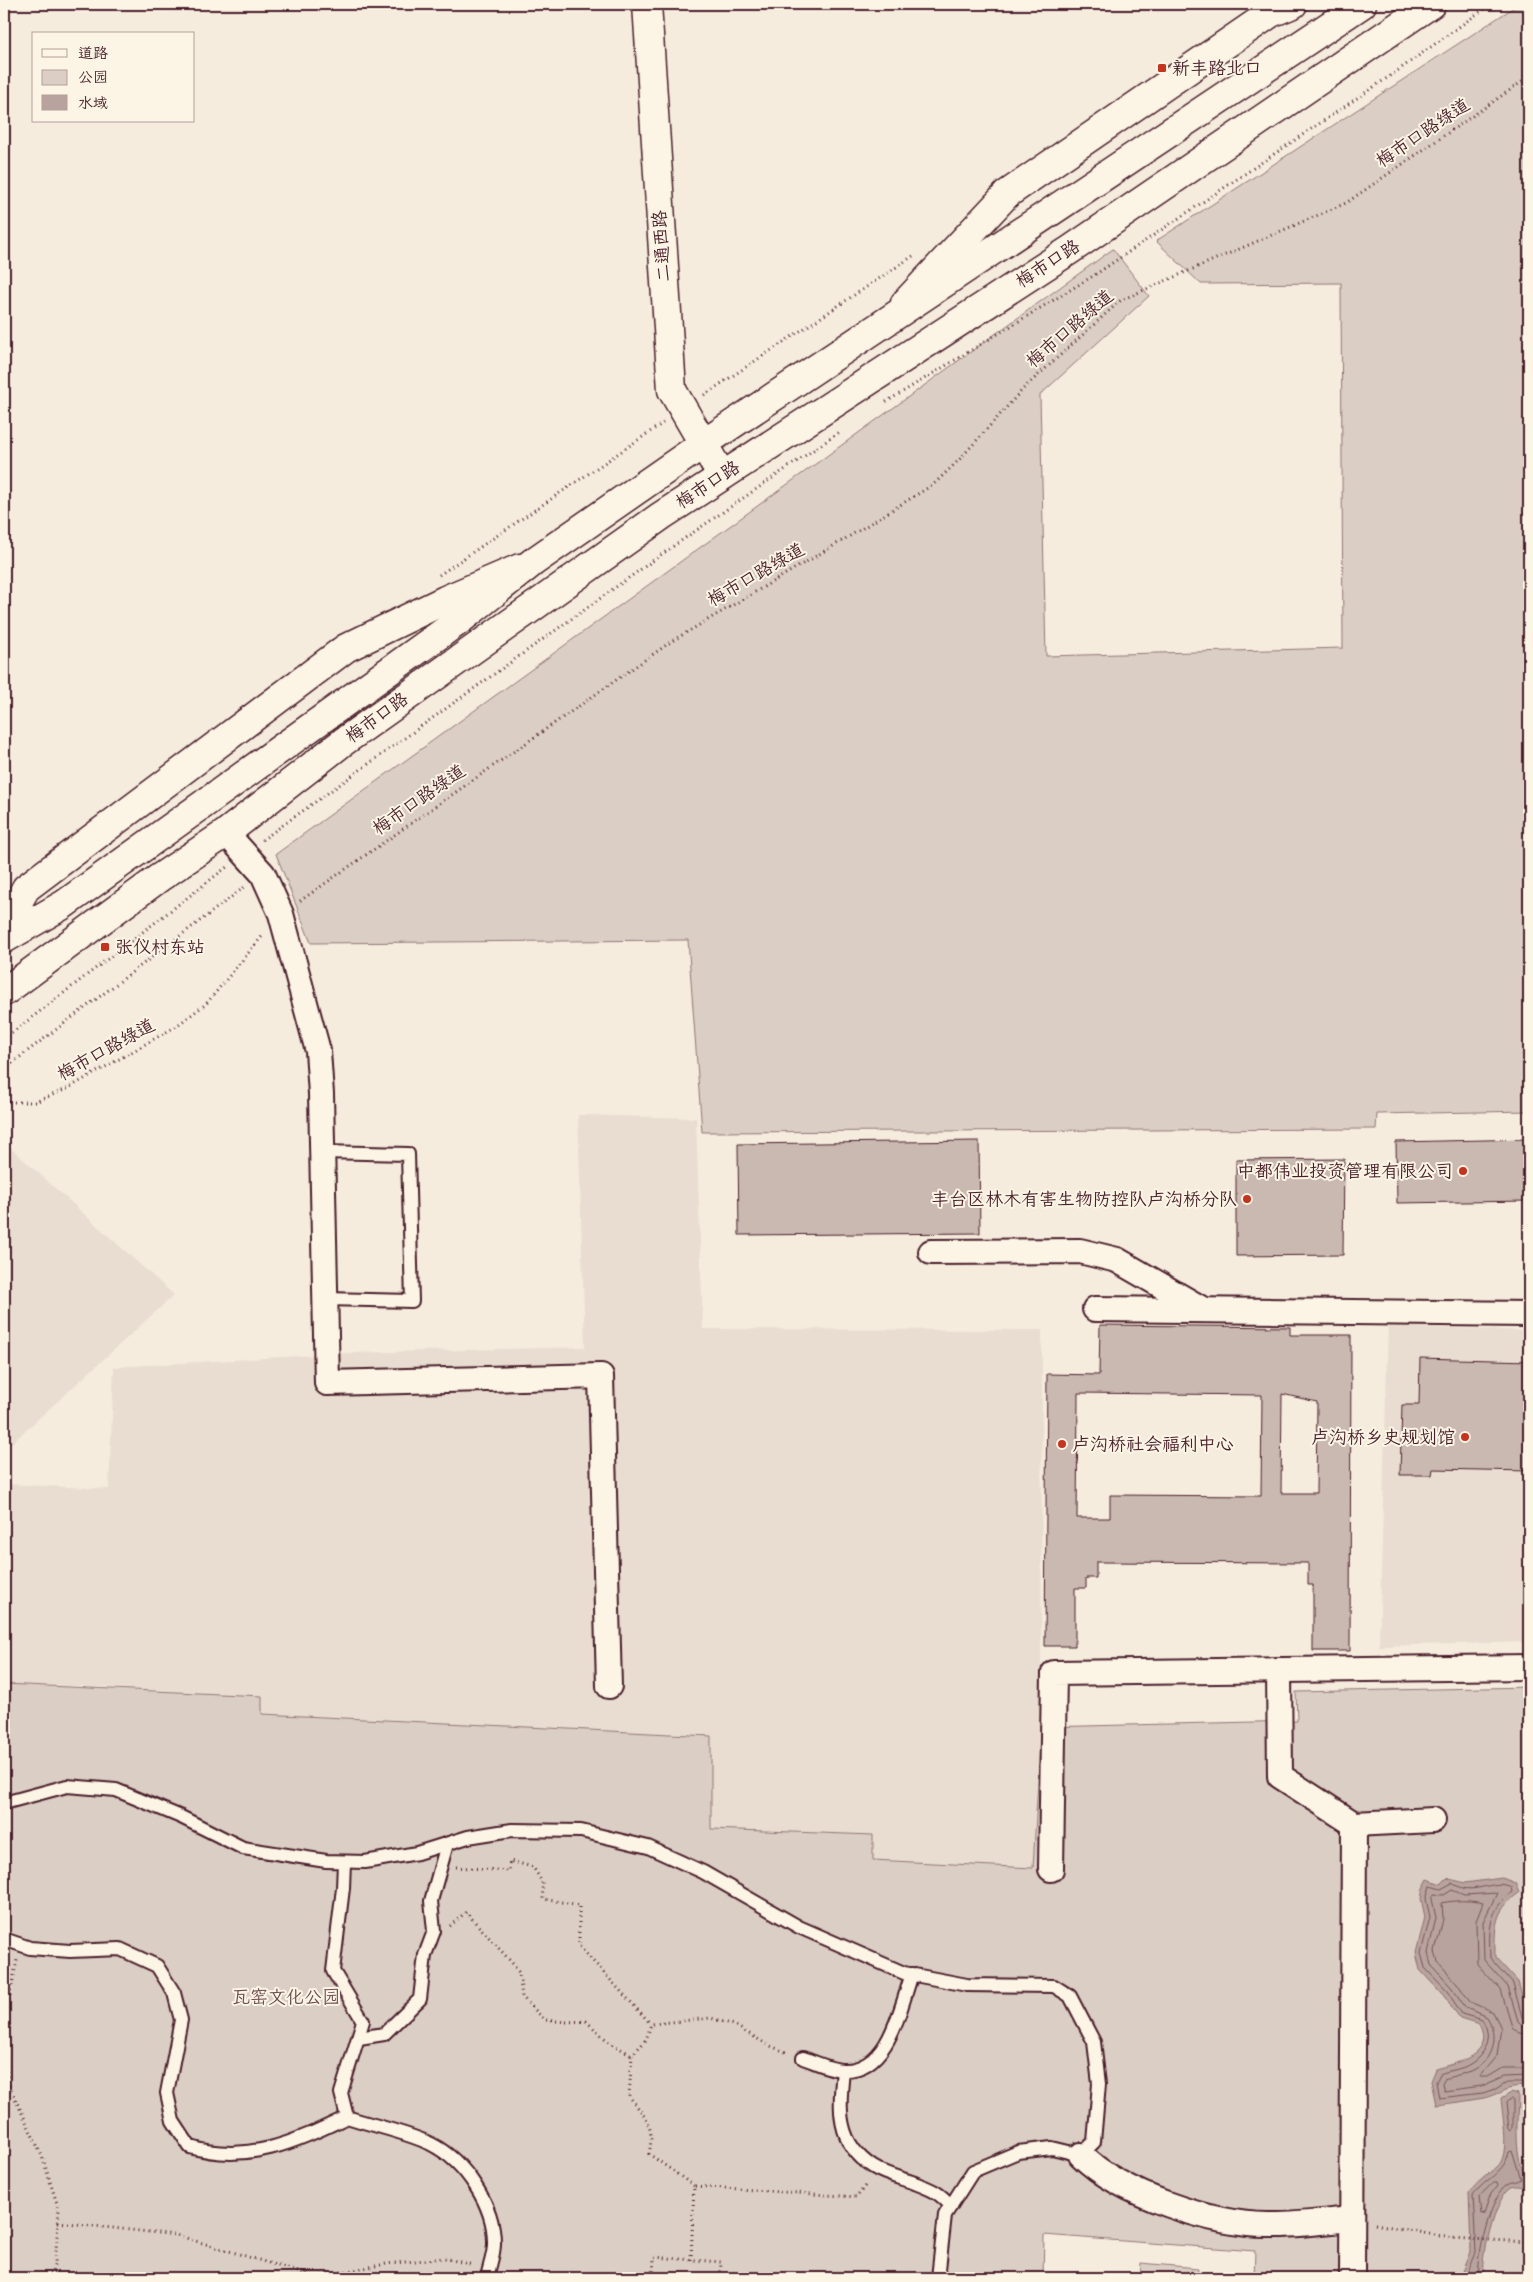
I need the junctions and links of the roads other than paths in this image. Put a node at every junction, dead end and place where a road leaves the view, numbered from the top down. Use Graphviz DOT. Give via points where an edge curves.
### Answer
graph roads {
  1 [pos="647,4"];
  2 [pos="1293,4"];
  3 [pos="1362,4"];
  4 [pos="1431,4"];
  5 [pos="888,321"];
  6 [pos="704,444"];
  7 [pos="722,476"];
  8 [pos="533,562"];
  9 [pos="226,833"];
  10 [pos="4,927"];
  11 [pos="4,939"];
  12 [pos="4,992"];
  13 [pos="322,1152"];
  14 [pos="931,1252"];
  15 [pos="326,1299"];
  16 [pos="1094,1309"];
  17 [pos="1203,1309"];
  18 [pos="1529,1314"];
  19 [pos="1529,1667"];
  20 [pos="1279,1670"];
  21 [pos="609,1686"];
  22 [pos="4,1802"];
  23 [pos="1433,1820"];
  24 [pos="1354,1824"];
  25 [pos="450,1843"];
  26 [pos="344,1862"];
  27 [pos="1051,1870"];
  28 [pos="4,1940"];
  29 [pos="912,1974"];
  30 [pos="359,2038"];
  31 [pos="803,2058"];
  32 [pos="843,2070"];
  33 [pos="347,2117"];
  34 [pos="1081,2155"];
  35 [pos="950,2206"];
  36 [pos="1352,2219"];
  37 [pos="488,2273"];
  38 [pos="938,2278"];
  39 [pos="1352,2278"];
  1 -- 6 [label="main road, 二通西路" via="672,390"];
  2 -- 5 [label="main road" via="1271,13 1007,194"];
  3 -- 5 [label="main road, 梅市口路"];
  4 -- 7 [label="main road, 梅市口路" via="1070,250"];
  5 -- 6 [label="main road, 梅市口路"];
  6 -- 7 [label="main road, 二通西路"];
  6 -- 8 [label="main road, 梅市口路"];
  7 -- 9 [label="main road, 梅市口路" via="652,521 343,742"];
  8 -- 10 [label="main road" via="346,648 26,888"];
  8 -- 11 [label="main road, 梅市口路" via="460,620 64,905"];
  9 -- 12 [label="main road, 梅市口路"];
  9 -- 13 [label="street" via="262,874 281,914 318,1051"];
  13 -- 15 [label="street"];
  13 -- 15 [label="lane" via="408,1154 412,1301"];
  14 -- 17 [label="street" via="1080,1251 1117,1260"];
  15 -- 21 [label="street" via="327,1383 601,1376"];
  16 -- 17 [label="street"];
  17 -- 18 [label="street"];
  19 -- 20 [label="street"];
  20 -- 24 [label="street" via="1280,1776"];
  20 -- 27 [label="street" via="1054,1673"];
  22 -- 26 [label="lane" via="67,1786 116,1790 181,1817 242,1848"];
  23 -- 24 [label="street"];
  24 -- 36 [label="street"];
  25 -- 26 [label="lane" via="417,1853 365,1862"];
  25 -- 29 [label="lane" via="512,1830 581,1830 648,1847 703,1872 800,1927"];
  25 -- 30 [label="lane" via="432,1901 434,1931 425,1955 420,1999 384,2034"];
  26 -- 30 [label="lane" via="333,1971 363,2021"];
  28 -- 33 [label="lane" via="30,1948 70,1951 120,1949 157,1966 174,1993 180,2020 167,2093 173,2121 190,2147 213,2154 240,2154 313,2134"];
  29 -- 32 [label="lane" via="887,2043 876,2059 865,2067"];
  29 -- 34 [label="lane" via="967,1985 1054,1986 1070,1996 1094,2042 1100,2084 1094,2142"];
  30 -- 33 [label="lane" via="342,2094"];
  31 -- 32 [label="lane"];
  32 -- 35 [label="lane" via="840,2101 846,2139 861,2157 878,2169 940,2193"];
  33 -- 37 [label="lane" via="432,2145 464,2168 490,2219 494,2244"];
  34 -- 35 [label="lane" via="1052,2148 1018,2152 973,2172"];
  34 -- 36 [label="street" via="1129,2187 1199,2215 1267,2226"];
  35 -- 38 [label="lane" via="945,2215"];
  36 -- 39 [label="street"];
}
